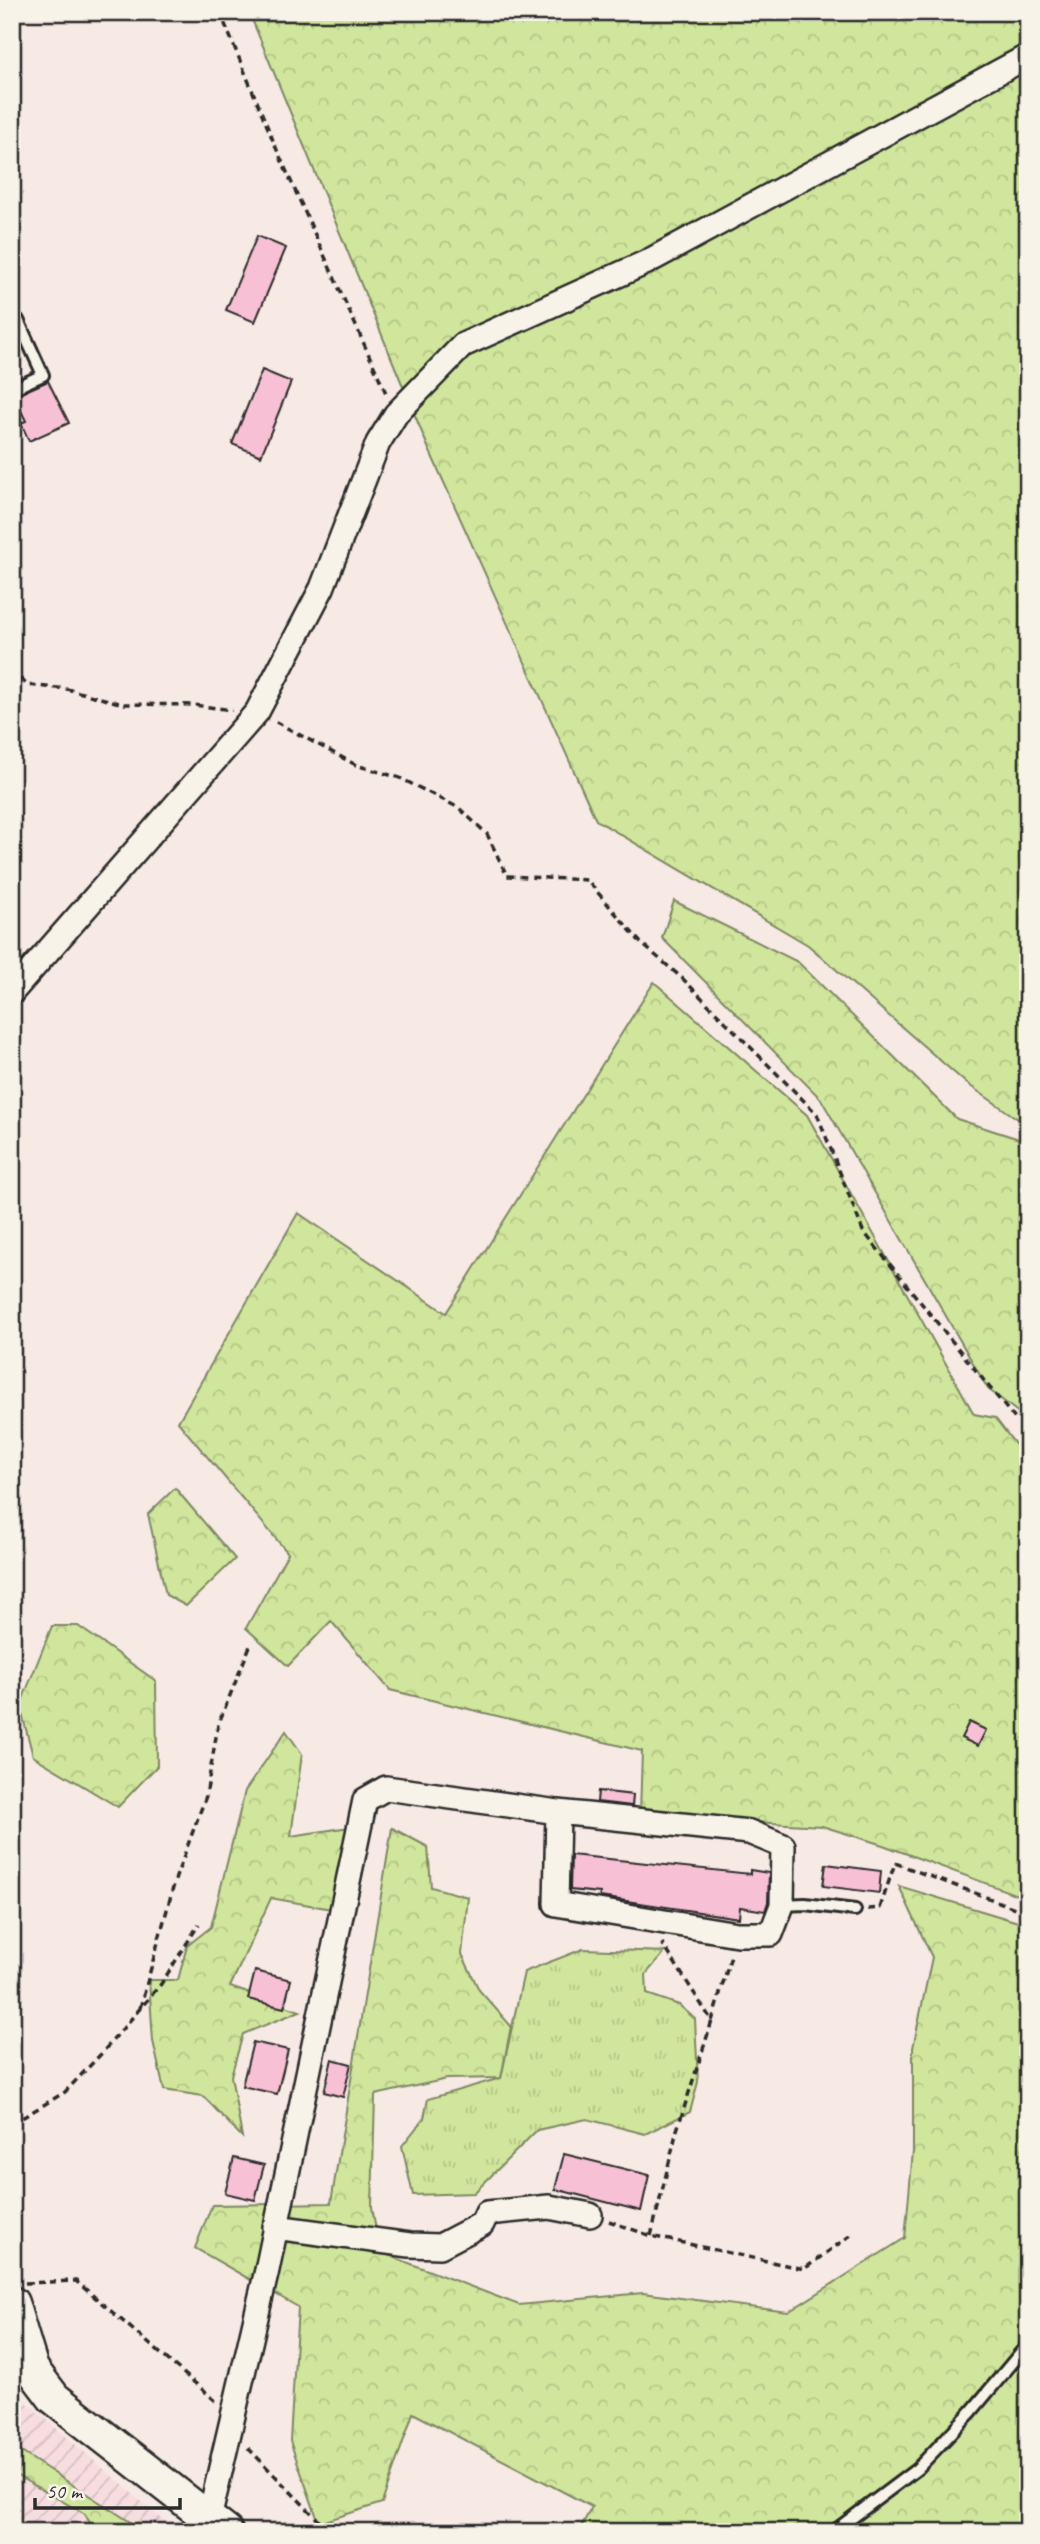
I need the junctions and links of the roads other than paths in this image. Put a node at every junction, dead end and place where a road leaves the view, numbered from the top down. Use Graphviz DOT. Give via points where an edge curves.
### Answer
graph roads {
  1 [pos="1028,56"];
  2 [pos="12,322"];
  3 [pos="12,389"];
  4 [pos="12,992"];
  5 [pos="558,1812"];
  6 [pos="782,1905"];
  7 [pos="855,1910"];
  8 [pos="590,2215"];
  9 [pos="275,2227"];
  10 [pos="12,2303"];
  11 [pos="1028,2344"];
  12 [pos="218,2525"];
  13 [pos="833,2532"];
  1 -- 4 [label="street" via="647,262 463,345 396,414 378,443 322,588 257,712"];
  2 -- 3 [label="lane" via="18,320 43,375"];
  5 -- 6 [label="street" via="749,1832 783,1846"];
  5 -- 6 [label="street" via="556,1904 737,1934 771,1934"];
  5 -- 9 [label="street" via="386,1788 365,1800"];
  6 -- 7 [label="lane"];
  8 -- 9 [label="street" via="549,2207 487,2213 482,2224 440,2245"];
  9 -- 12 [label="street" via="230,2429"];
  10 -- 12 [label="street" via="32,2369 54,2398"];
  11 -- 13 [label="lane" via="916,2469"];
}
